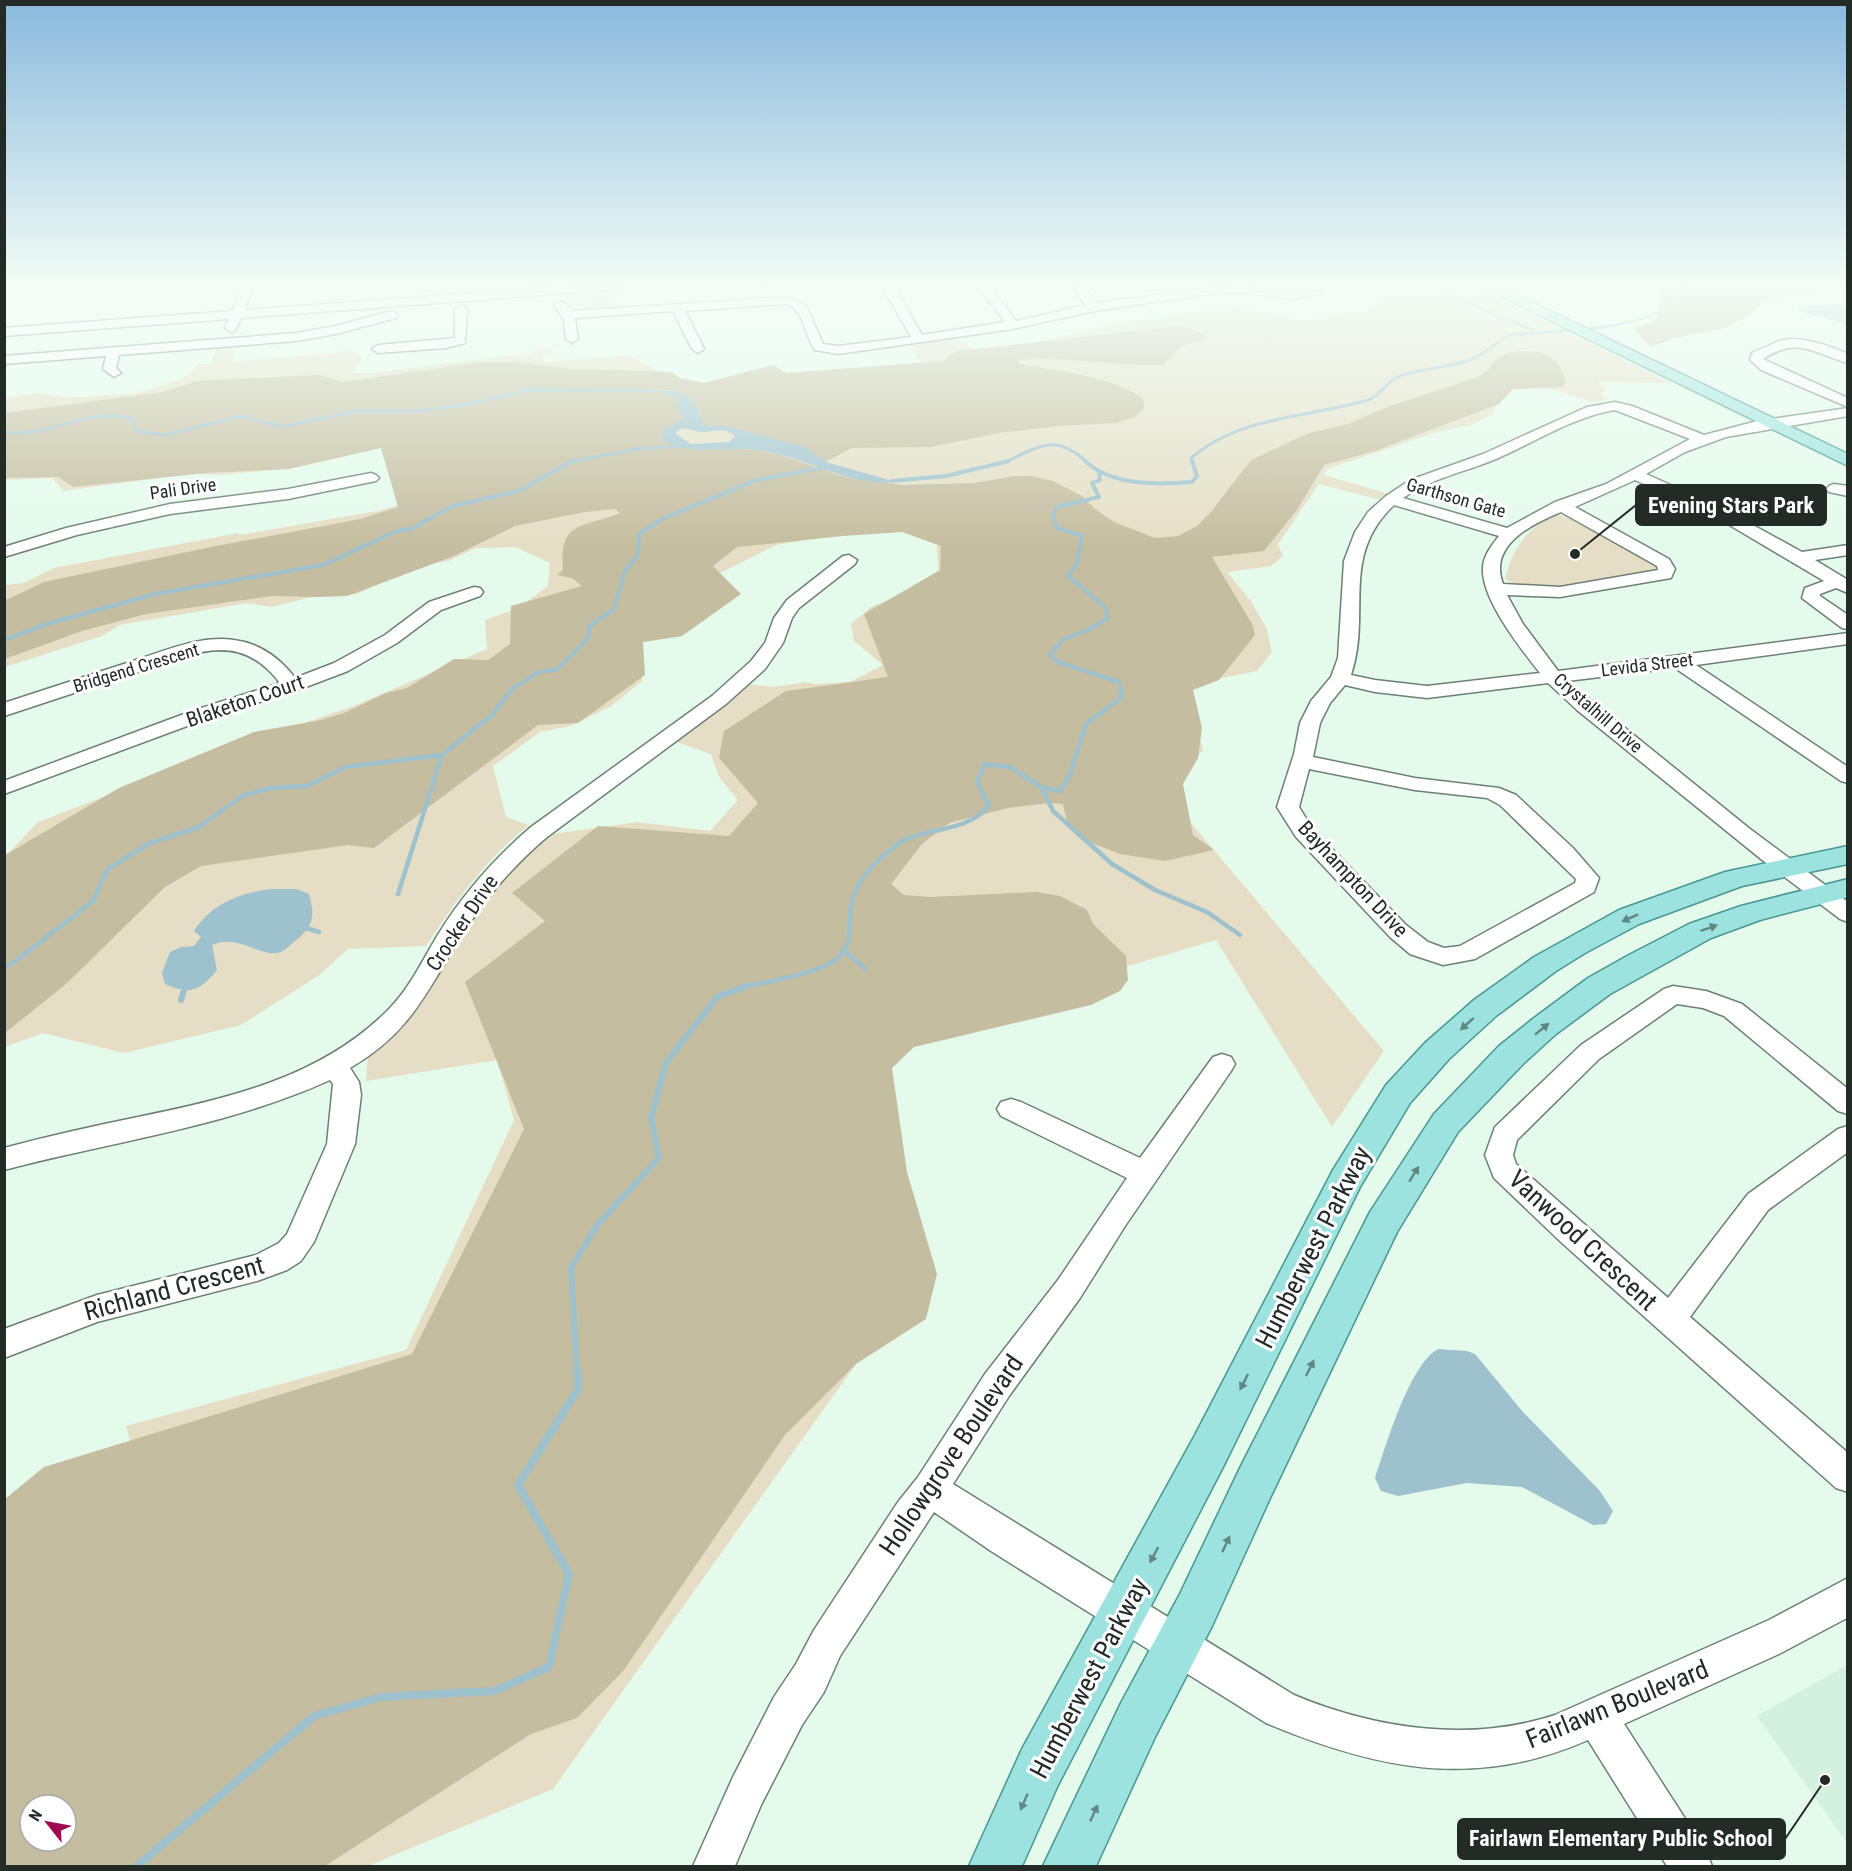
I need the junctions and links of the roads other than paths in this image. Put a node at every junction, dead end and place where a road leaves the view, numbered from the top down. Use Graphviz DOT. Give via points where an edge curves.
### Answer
graph roads {
  1 [pos="1666,373"];
  2 [pos="1691,373"];
  3 [pos="1780,373"];
  4 [pos="1848,404"];
  5 [pos="1848,412"];
  6 [pos="1791,421"];
  7 [pos="1770,424"];
  8 [pos="1702,439"];
  9 [pos="1848,448"];
  10 [pos="1848,461"];
  11 [pos="1634,474"];
  12 [pos="370,478"];
  13 [pos="1391,499"];
  14 [pos="1561,506"];
  15 [pos="1511,534"];
  16 [pos="1848,550"];
  17 [pos="4,552"];
  18 [pos="1799,558"];
  19 [pos="849,560"];
  20 [pos="1842,584"];
  21 [pos="1495,589"];
  22 [pos="474,592"];
  23 [pos="1848,624"];
  24 [pos="1848,638"];
  25 [pos="1825,641"];
  26 [pos="1848,654"];
  27 [pos="1678,662"];
  28 [pos="1554,677"];
  29 [pos="1340,678"];
  30 [pos="291,686"];
  31 [pos="4,710"];
  32 [pos="1301,761"];
  33 [pos="1848,777"];
  34 [pos="4,788"];
  35 [pos="1848,855"];
  36 [pos="1785,867"];
  37 [pos="1834,891"];
  38 [pos="1848,914"];
  39 [pos="1222,1064"];
  40 [pos="334,1067"];
  41 [pos="1848,1104"];
  42 [pos="1011,1109"];
  43 [pos="1848,1137"];
  44 [pos="4,1159"];
  45 [pos="1146,1174"];
  46 [pos="1670,1320"];
  47 [pos="4,1344"];
  48 [pos="1848,1476"];
  49 [pos="930,1489"];
  50 [pos="1848,1596"];
  51 [pos="1125,1612"];
  52 [pos="1178,1646"];
  53 [pos="1596,1717"];
  54 [pos="714,1866"];
  55 [pos="995,1866"];
  56 [pos="1069,1866"];
  57 [pos="1691,1866"];
  1 -- 7 [label="main road"];
  2 -- 6 [label="main road"];
  3 -- 4 [label="street"];
  5 -- 6 [label="street, Crystalhill Drive"];
  6 -- 7 [label="street, Crystalhill Drive"];
  6 -- 9 [label="main road"];
  7 -- 8 [label="street, Crystalhill Drive"];
  7 -- 10 [label="main road"];
  8 -- 11 [label="street, Crystalhill Drive"];
  8 -- 13 [label="street, Bayhampton Drive" via="1627,409 1606,407 1415,483"];
  11 -- 14 [label="street, Crystalhill Drive"];
  11 -- 18 [label="street" via="1701,503"];
  12 -- 17 [label="street, Pali Drive" via="288,494 170,509 72,531"];
  13 -- 15 [label="street, Garthson Gate"];
  13 -- 29 [label="street, Bayhampton Drive" via="1368,524 1352,561 1347,658"];
  14 -- 15 [label="street, Crystalhill Drive" via="1544,512"];
  14 -- 21 [label="street" via="1663,563 1665,574 1560,591"];
  15 -- 21 [label="street, Crystalhill Drive" via="1491,568"];
  16 -- 18 [label="street"];
  18 -- 20 [label="street"];
  19 -- 40 [label="street, Crocker Drive" via="793,604 783,618 779,635 763,657 719,700 514,852 467,909 402,1012"];
  20 -- 23 [label="street" via="1815,588 1811,597"];
  21 -- 28 [label="street, Crystalhill Drive" via="1524,639"];
  22 -- 30 [label="street, Blaketon Court" via="435,606 391,639 341,667"];
  24 -- 25 [label="street, Levida Street"];
  25 -- 26 [label="street"];
  25 -- 27 [label="street, Levida Street"];
  27 -- 28 [label="street, Levida Street"];
  27 -- 33 [label="street"];
  28 -- 29 [label="street, Levida Street" via="1427,692"];
  28 -- 36 [label="street, Crystalhill Drive" via="1576,699"];
  29 -- 32 [label="street, Bayhampton Drive" via="1321,701 1310,723"];
  30 -- 31 [label="street, Bridgend Crescent" via="285,676 244,647 216,644 159,658"];
  30 -- 34 [label="street, Blaketon Court" via="199,715"];
  32 -- 32 [label="street, Bayhampton Drive" via="1288,807 1304,832 1419,948 1443,957 1466,953 1586,887 1588,878 1565,853 1508,800 1492,792 1415,784"];
  35 -- 36 [label="main road, Humberwest Parkway"];
  36 -- 37 [label="street, Crystalhill Drive"];
  36 -- 51 [label="main road, Humberwest Parkway, one-way" via="1736,878 1629,917 1574,946 1485,1008 1437,1051 1398,1094 1346,1180"];
  37 -- 38 [label="street, Crystalhill Drive"];
  52 -- 37 [label="main road, one-way" via="1378,1234 1446,1123 1511,1055 1599,986 1700,931"];
  39 -- 45 [label="street, Hollowgrove Boulevard"];
  40 -- 44 [label="street, Crocker Drive" via="242,1104"];
  40 -- 47 [label="street, Richland Crescent" via="346,1082 341,1144 304,1233 290,1252 257,1268 92,1308"];
  41 -- 46 [label="street, Vanwood Crescent" via="1733,1010 1706,1000 1673,995 1590,1052 1504,1135 1499,1155 1504,1170"];
  42 -- 45 [label="street"];
  43 -- 46 [label="street" via="1758,1202"];
  45 -- 49 [label="street, Hollowgrove Boulevard" via="1069,1289 997,1385"];
  46 -- 48 [label="street, Vanwood Crescent"];
  49 -- 51 [label="street, Fairlawn Boulevard"];
  49 -- 54 [label="street, Hollowgrove Boulevard" via="909,1514 788,1711"];
  50 -- 53 [label="street, Fairlawn Boulevard" via="1824,1612 1698,1673"];
  51 -- 52 [label="street, Fairlawn Boulevard"];
  51 -- 55 [label="main road, Humberwest Parkway, one-way" via="1040,1767"];
  52 -- 53 [label="street, Fairlawn Boulevard" via="1280,1709 1313,1724 1394,1744 1460,1751 1500,1747 1531,1742"];
  56 -- 52 [label="main road, one-way"];
  53 -- 57 [label="street"];
}
